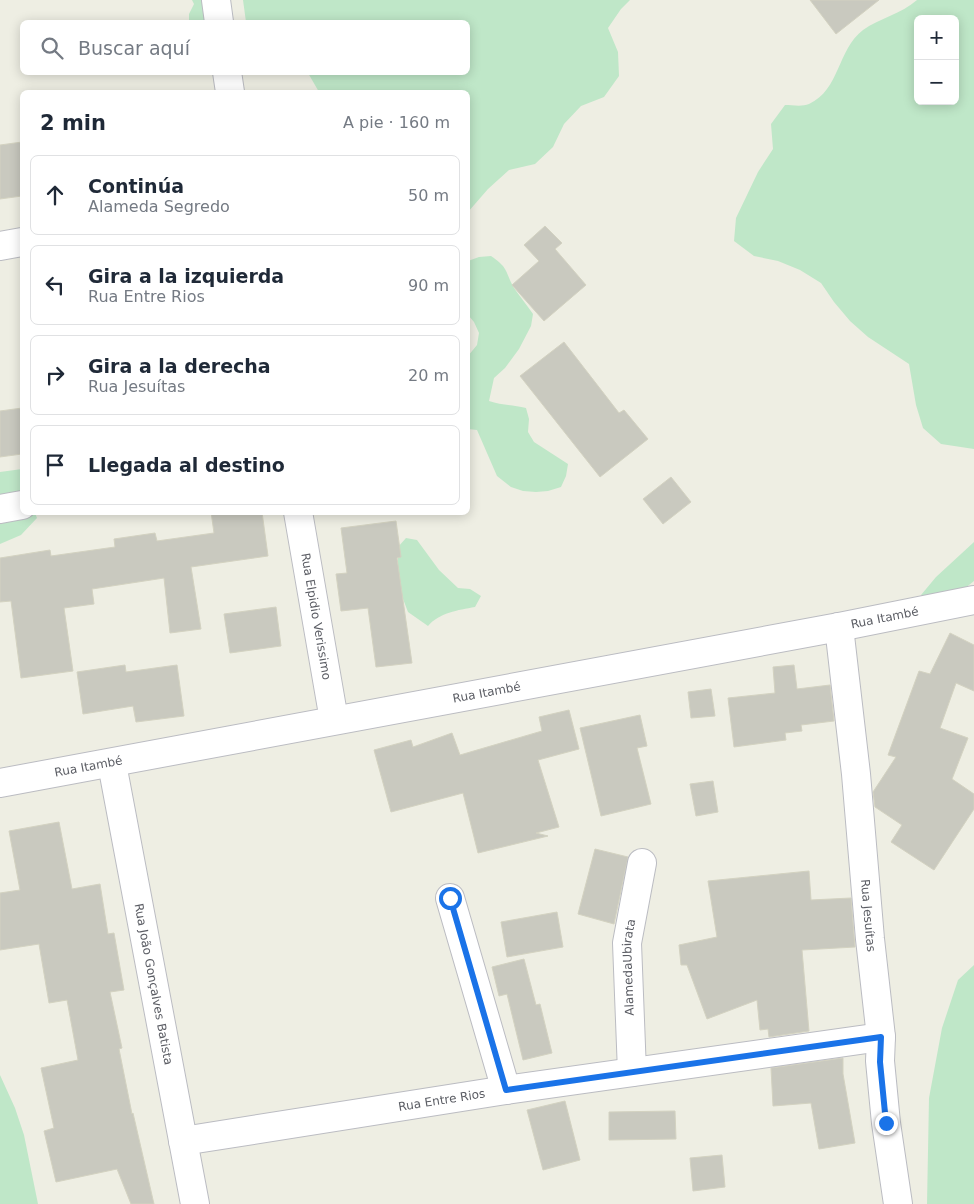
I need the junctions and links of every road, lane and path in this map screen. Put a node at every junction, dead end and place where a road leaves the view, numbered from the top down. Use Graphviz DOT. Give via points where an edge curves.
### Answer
graph roads {
  1 [pos="216,0"];
  2 [pos="219,20"];
  3 [pos="227,75"];
  4 [pos="230,90"];
  5 [pos="20,242"];
  6 [pos="0,246"];
  7 [pos="20,505"];
  8 [pos="0,509"];
  9 [pos="299,515"];
  10 [pos="974,600"];
  11 [pos="839,627"];
  12 [pos="334,720"];
  13 [pos="112,764"];
  14 [pos="0,783"];
  15 [pos="642,864"];
  16 [pos="450,898"];
  17 [pos="881,1037"];
  18 [pos="632,1072"];
  19 [pos="506,1090"];
  20 [pos="183,1141"];
  21 [pos="196,1204"];
  22 [pos="898,1204"];
  1 -- 2 [label="street"];
  3 -- 4 [label="street"];
  5 -- 6 [label="street"];
  7 -- 8 [label="street"];
  9 -- 12 [label="street, Rua Elpidio Verissimo"];
  10 -- 11 [label="street, Rua Itambé"];
  11 -- 12 [label="street, Rua Itambé"];
  11 -- 17 [label="street, Rua Jesuítas"];
  12 -- 13 [label="street, Rua Itambé"];
  13 -- 14 [label="street, Rua Itambé"];
  13 -- 20 [label="street, Rua João Gonçalves Batista"];
  15 -- 18 [label="street, AlamedaUbirata" via="627,943"];
  16 -- 19 [label="street"];
  17 -- 18 [label="street, Rua Entre Rios"];
  17 -- 22 [label="street, Rua Jesuítas" via="886,1123"];
  18 -- 19 [label="street, Rua Entre Rios"];
  19 -- 20 [label="street, Rua Entre Rios"];
  20 -- 21 [label="street, Rua João Gonçalves Batista"];
}
